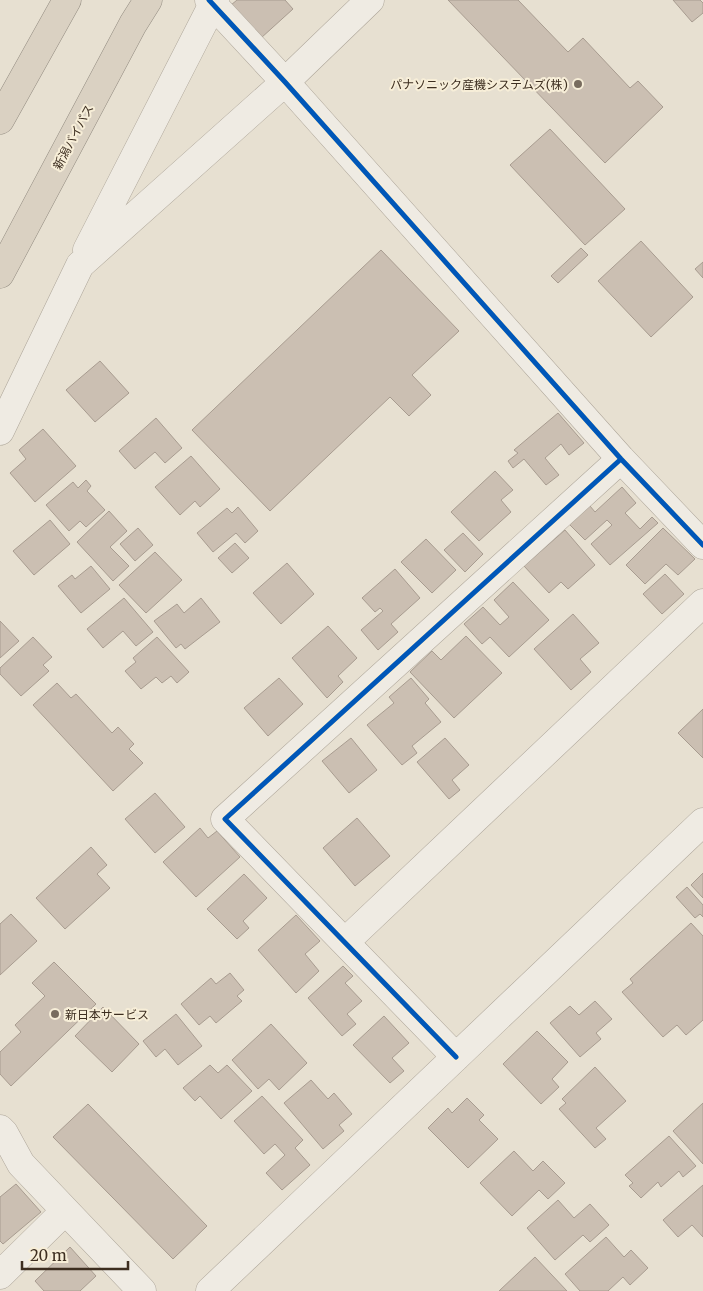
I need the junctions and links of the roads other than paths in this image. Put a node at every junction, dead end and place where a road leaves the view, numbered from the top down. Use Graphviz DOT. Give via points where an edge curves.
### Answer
graph roads {
  1 [pos="67,0"];
  2 [pos="148,0"];
  3 [pos="370,0"];
  4 [pos="213,1"];
  5 [pos="285,82"];
  6 [pos="0,120"];
  7 [pos="80,265"];
  8 [pos="0,274"];
  9 [pos="0,431"];
  10 [pos="622,459"];
  11 [pos="703,545"];
  12 [pos="703,603"];
  13 [pos="703,822"];
  14 [pos="345,942"];
  15 [pos="456,1057"];
  16 [pos="0,1129"];
  17 [pos="65,1211"];
  18 [pos="0,1275"];
  19 [pos="142,1291"];
  20 [pos="210,1291"];
  1 -- 6 [label="highway"];
  2 -- 8 [label="highway, 新潟バイパス"];
  3 -- 5 [label="street"];
  4 -- 5 [label="street"];
  4 -- 7 [label="street"];
  5 -- 7 [label="street"];
  5 -- 10 [label="street"];
  7 -- 9 [label="street"];
  10 -- 11 [label="street"];
  10 -- 14 [label="street" via="225,819"];
  12 -- 14 [label="street"];
  13 -- 15 [label="street"];
  14 -- 15 [label="street"];
  15 -- 20 [label="street"];
  16 -- 17 [label="street" via="21,1164"];
  17 -- 18 [label="street"];
  17 -- 19 [label="street"];
}
